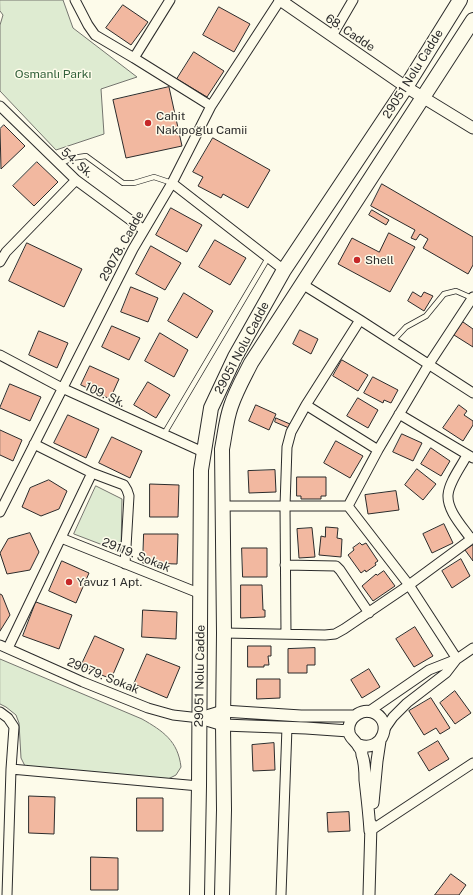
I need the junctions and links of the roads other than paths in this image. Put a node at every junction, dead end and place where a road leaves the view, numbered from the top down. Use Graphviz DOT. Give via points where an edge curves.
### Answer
graph roads {
  1 [pos="75,0"];
  2 [pos="170,0"];
  3 [pos="280,0"];
  4 [pos="353,0"];
  5 [pos="460,0"];
  6 [pos="473,20"];
  7 [pos="332,36"];
  8 [pos="134,58"];
  9 [pos="406,86"];
  10 [pos="424,97"];
  11 [pos="0,106"];
  12 [pos="211,106"];
  13 [pos="473,128"];
  14 [pos="60,164"];
  15 [pos="76,180"];
  16 [pos="172,183"];
  17 [pos="144,230"];
  18 [pos="268,258"];
  19 [pos="0,260"];
  20 [pos="284,270"];
  21 [pos="302,284"];
  22 [pos="473,297"];
  23 [pos="360,320"];
  24 [pos="393,341"];
  25 [pos="0,355"];
  26 [pos="429,364"];
  27 [pos="62,388"];
  28 [pos="473,393"];
  29 [pos="306,405"];
  30 [pos="399,414"];
  31 [pos="164,434"];
  32 [pos="34,444"];
  33 [pos="378,450"];
  34 [pos="203,452"];
  35 [pos="470,457"];
  36 [pos="92,473"];
  37 [pos="222,506"];
  38 [pos="285,506"];
  39 [pos="348,506"];
  40 [pos="0,512"];
  41 [pos="61,538"];
  42 [pos="472,539"];
  43 [pos="125,564"];
  44 [pos="285,566"];
  45 [pos="409,585"];
  46 [pos="201,594"];
  47 [pos="368,613"];
  48 [pos="224,633"];
  49 [pos="286,634"];
  50 [pos="4,646"];
  51 [pos="473,648"];
  52 [pos="457,658"];
  53 [pos="0,712"];
  54 [pos="368,712"];
  55 [pos="355,716"];
  56 [pos="200,718"];
  57 [pos="223,718"];
  58 [pos="287,727"];
  59 [pos="384,730"];
  60 [pos="349,732"];
  61 [pos="380,741"];
  62 [pos="359,745"];
  63 [pos="473,763"];
  64 [pos="12,770"];
  65 [pos="199,786"];
  66 [pos="370,831"];
  67 [pos="7,895"];
  68 [pos="197,895"];
  69 [pos="222,895"];
  70 [pos="281,895"];
  71 [pos="369,895"];
  1 -- 8 [label="street" via="95,35"];
  2 -- 8 [label="street"];
  3 -- 7 [label="street, 68. Cadde"];
  3 -- 12 [label="street, 29078. Cadde"];
  4 -- 7 [label="street"];
  5 -- 9 [label="main road, 29051 Nolu Cadde"];
  6 -- 10 [label="main road, 29051 Nolu Cadde"];
  7 -- 9 [label="street, 68. Cadde"];
  8 -- 12 [label="street"];
  9 -- 10 [label="street, 68. Cadde"];
  9 -- 20 [label="main road, 29051 Nolu Cadde"];
  10 -- 13 [label="street, 68. Cadde"];
  10 -- 21 [label="main road, 29051 Nolu Cadde"];
  11 -- 14 [label="street, 54. Sk."];
  12 -- 16 [label="street, 29078. Cadde"];
  14 -- 15 [label="street, 54. Sk."];
  14 -- 16 [label="lane" via="72,158 86,156 123,183 134,183 154,177"];
  15 -- 17 [label="street, 54. Sk."];
  15 -- 19 [label="street"];
  16 -- 17 [label="street, 29078. Cadde"];
  16 -- 18 [label="street"];
  17 -- 27 [label="street, 29078. Cadde"];
  18 -- 20 [label="street"];
  18 -- 31 [label="lane"];
  20 -- 34 [label="main road, 29051 Nolu Cadde" via="235,357 211,408"];
  21 -- 23 [label="street"];
  21 -- 37 [label="main road, 29051 Nolu Cadde" via="251,363 231,406 222,449"];
  22 -- 24 [label="lane" via="456,291 444,294 426,316 406,327"];
  22 -- 26 [label="street"];
  23 -- 24 [label="street"];
  23 -- 29 [label="street"];
  24 -- 26 [label="street"];
  25 -- 27 [label="street, 109. Sk."];
  26 -- 28 [label="street"];
  26 -- 30 [label="street"];
  27 -- 31 [label="street, 109. Sk."];
  27 -- 32 [label="street, 29078. Cadde"];
  29 -- 33 [label="street"];
  29 -- 38 [label="street" via="286,447"];
  30 -- 33 [label="street"];
  30 -- 35 [label="street"];
  31 -- 34 [label="street, 109. Sk."];
  32 -- 36 [label="street"];
  32 -- 40 [label="street, 29078. Cadde"];
  33 -- 39 [label="street"];
  34 -- 46 [label="main road, 29051 Nolu Cadde" via="200,507"];
  35 -- 42 [label="street" via="448,494 451,510"];
  36 -- 41 [label="street"];
  36 -- 43 [label="street" via="124,485 127,490 129,496"];
  37 -- 38 [label="street"];
  37 -- 48 [label="main road, 29051 Nolu Cadde"];
  38 -- 39 [label="street"];
  38 -- 44 [label="street"];
  39 -- 45 [label="street"];
  41 -- 43 [label="street, 29119. Sokak"];
  41 -- 50 [label="street"];
  42 -- 45 [label="street"];
  43 -- 46 [label="street, 29119. Sokak"];
  44 -- 47 [label="street" via="336,566"];
  44 -- 49 [label="street"];
  45 -- 47 [label="street"];
  45 -- 52 [label="street"];
  46 -- 56 [label="main road, 29051 Nolu Cadde"];
  47 -- 49 [label="street" via="335,634"];
  48 -- 49 [label="street"];
  48 -- 57 [label="main road, 29051 Nolu Cadde"];
  50 -- 56 [label="street, 29079. Sokak" via="148,708 173,715"];
  51 -- 52 [label="street"];
  52 -- 54 [label="street" via="429,670"];
  52 -- 59 [label="street" via="446,673 407,703"];
  53 -- 64 [label="street" via="14,727"];
  54 -- 55 [label="street"];
  54 -- 59 [label="street" via="381,719"];
  55 -- 57 [label="street"];
  55 -- 60 [label="street" via="351,720"];
  56 -- 57 [label="street"];
  56 -- 65 [label="main road, 29051 Nolu Cadde"];
  57 -- 58 [label="street"];
  57 -- 69 [label="main road, 29051 Nolu Cadde"];
  58 -- 60 [label="street"];
  58 -- 70 [label="street"];
  59 -- 61 [label="street"];
  60 -- 62 [label="street" via="354,742"];
  61 -- 62 [label="street" via="370,747"];
  61 -- 66 [label="street"];
  62 -- 66 [label="street" via="363,757"];
  63 -- 66 [label="street"];
  64 -- 65 [label="street"];
  64 -- 67 [label="street"];
  65 -- 68 [label="main road, 29051 Nolu Cadde"];
  66 -- 71 [label="street"];
}
